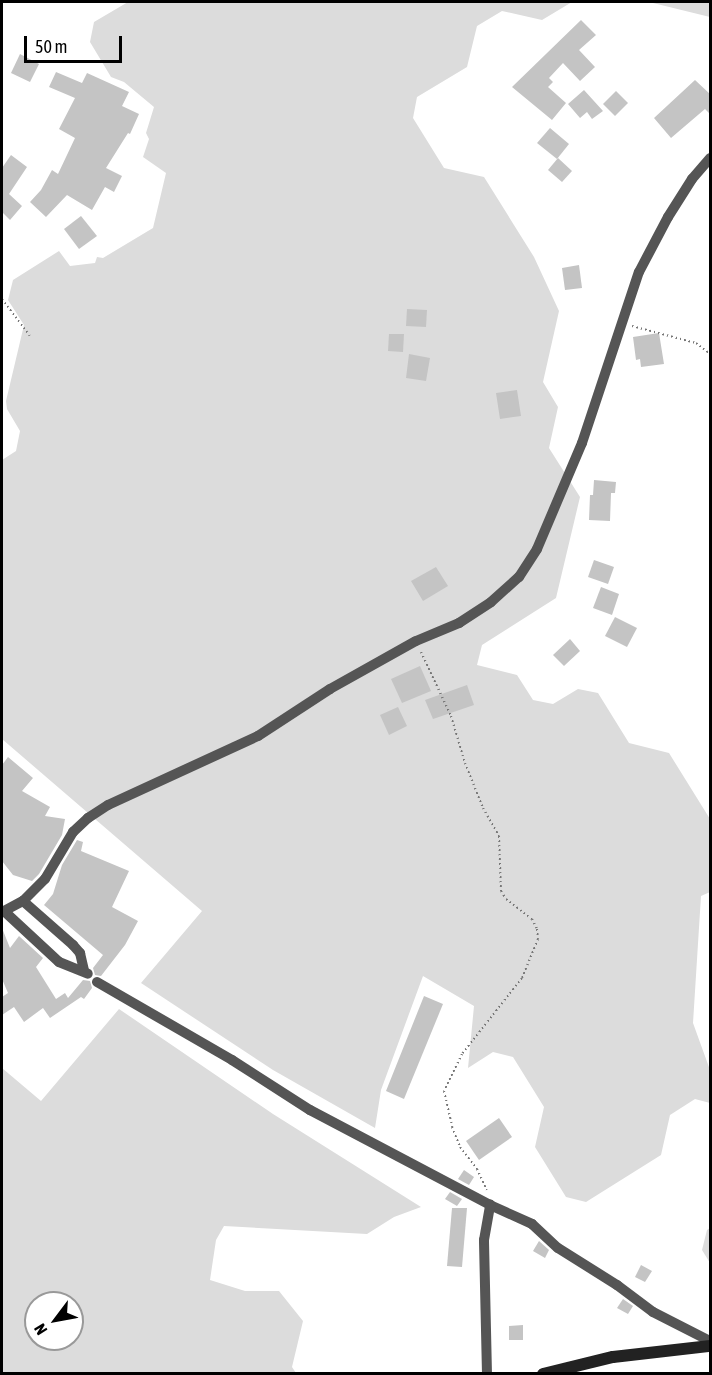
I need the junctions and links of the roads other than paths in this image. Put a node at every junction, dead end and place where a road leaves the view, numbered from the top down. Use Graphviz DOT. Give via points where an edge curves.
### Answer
graph roads {
  1 [pos="711,158"];
  2 [pos="23,901"];
  3 [pos="3,912"];
  4 [pos="97,982"];
  5 [pos="490,1205"];
  6 [pos="711,1343"];
  7 [pos="487,1374"];
  8 [pos="543,1374"];
  1 -- 2 [label="street" via="692,179 639,272 582,443 537,549 519,577 459,623 416,641 330,689 258,736 108,805 88,818 73,832 54,869"];
  2 -- 3 [label="street"];
  2 -- 3 [label="street" via="73,945 86,973 59,962"];
  4 -- 5 [label="street" via="310,1110"];
  5 -- 6 [label="street" via="532,1224 558,1248 653,1312"];
  5 -- 7 [label="street" via="484,1240"];
  6 -- 8 [label="main road" via="613,1357"];
}
